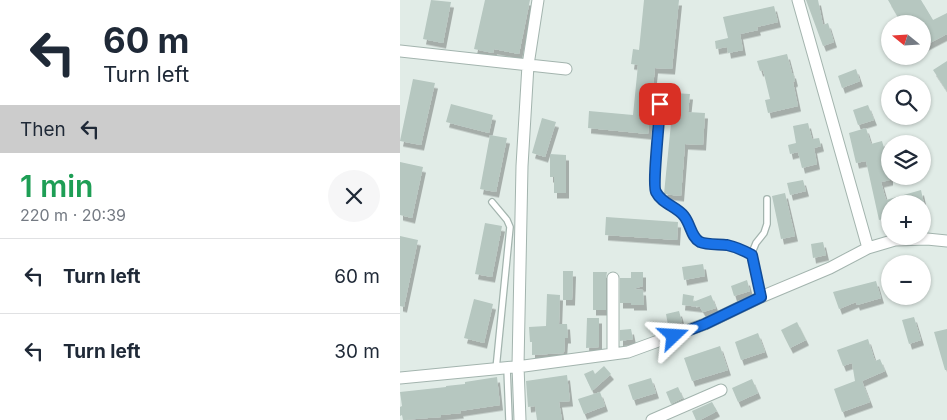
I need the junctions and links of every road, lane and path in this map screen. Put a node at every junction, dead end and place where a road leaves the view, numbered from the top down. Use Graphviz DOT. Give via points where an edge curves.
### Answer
graph roads {
  1 [pos="538,0"];
  2 [pos="798,0"];
  3 [pos="400,51"];
  4 [pos="528,65"];
  5 [pos="566,69"];
  6 [pos="660,104"];
  7 [pos="767,199"];
  8 [pos="492,202"];
  9 [pos="947,241"];
  10 [pos="868,248"];
  11 [pos="752,255"];
  12 [pos="612,278"];
  13 [pos="761,297"];
  14 [pos="613,354"];
  15 [pos="507,368"];
  16 [pos="400,378"];
  17 [pos="721,390"];
  18 [pos="509,420"];
  19 [pos="520,420"];
  20 [pos="652,420"];
  1 -- 4 [label="street"];
  2 -- 10 [label="street"];
  3 -- 4 [label="street"];
  4 -- 5 [label="street"];
  4 -- 15 [label="street"];
  6 -- 11 [label="lane" via="654,190 661,200 680,212 690,224 693,236 701,242 740,248"];
  7 -- 11 [label="lane" via="767,224"];
  8 -- 15 [label="lane" via="510,227"];
  9 -- 10 [label="street" via="894,240"];
  10 -- 13 [label="street"];
  11 -- 13 [label="lane"];
  12 -- 14 [label="street"];
  13 -- 14 [label="street" via="705,324 628,352"];
  14 -- 15 [label="street"];
  15 -- 16 [label="street"];
  15 -- 18 [label="lane"];
  15 -- 19 [label="street"];
  17 -- 20 [label="street"];
}
